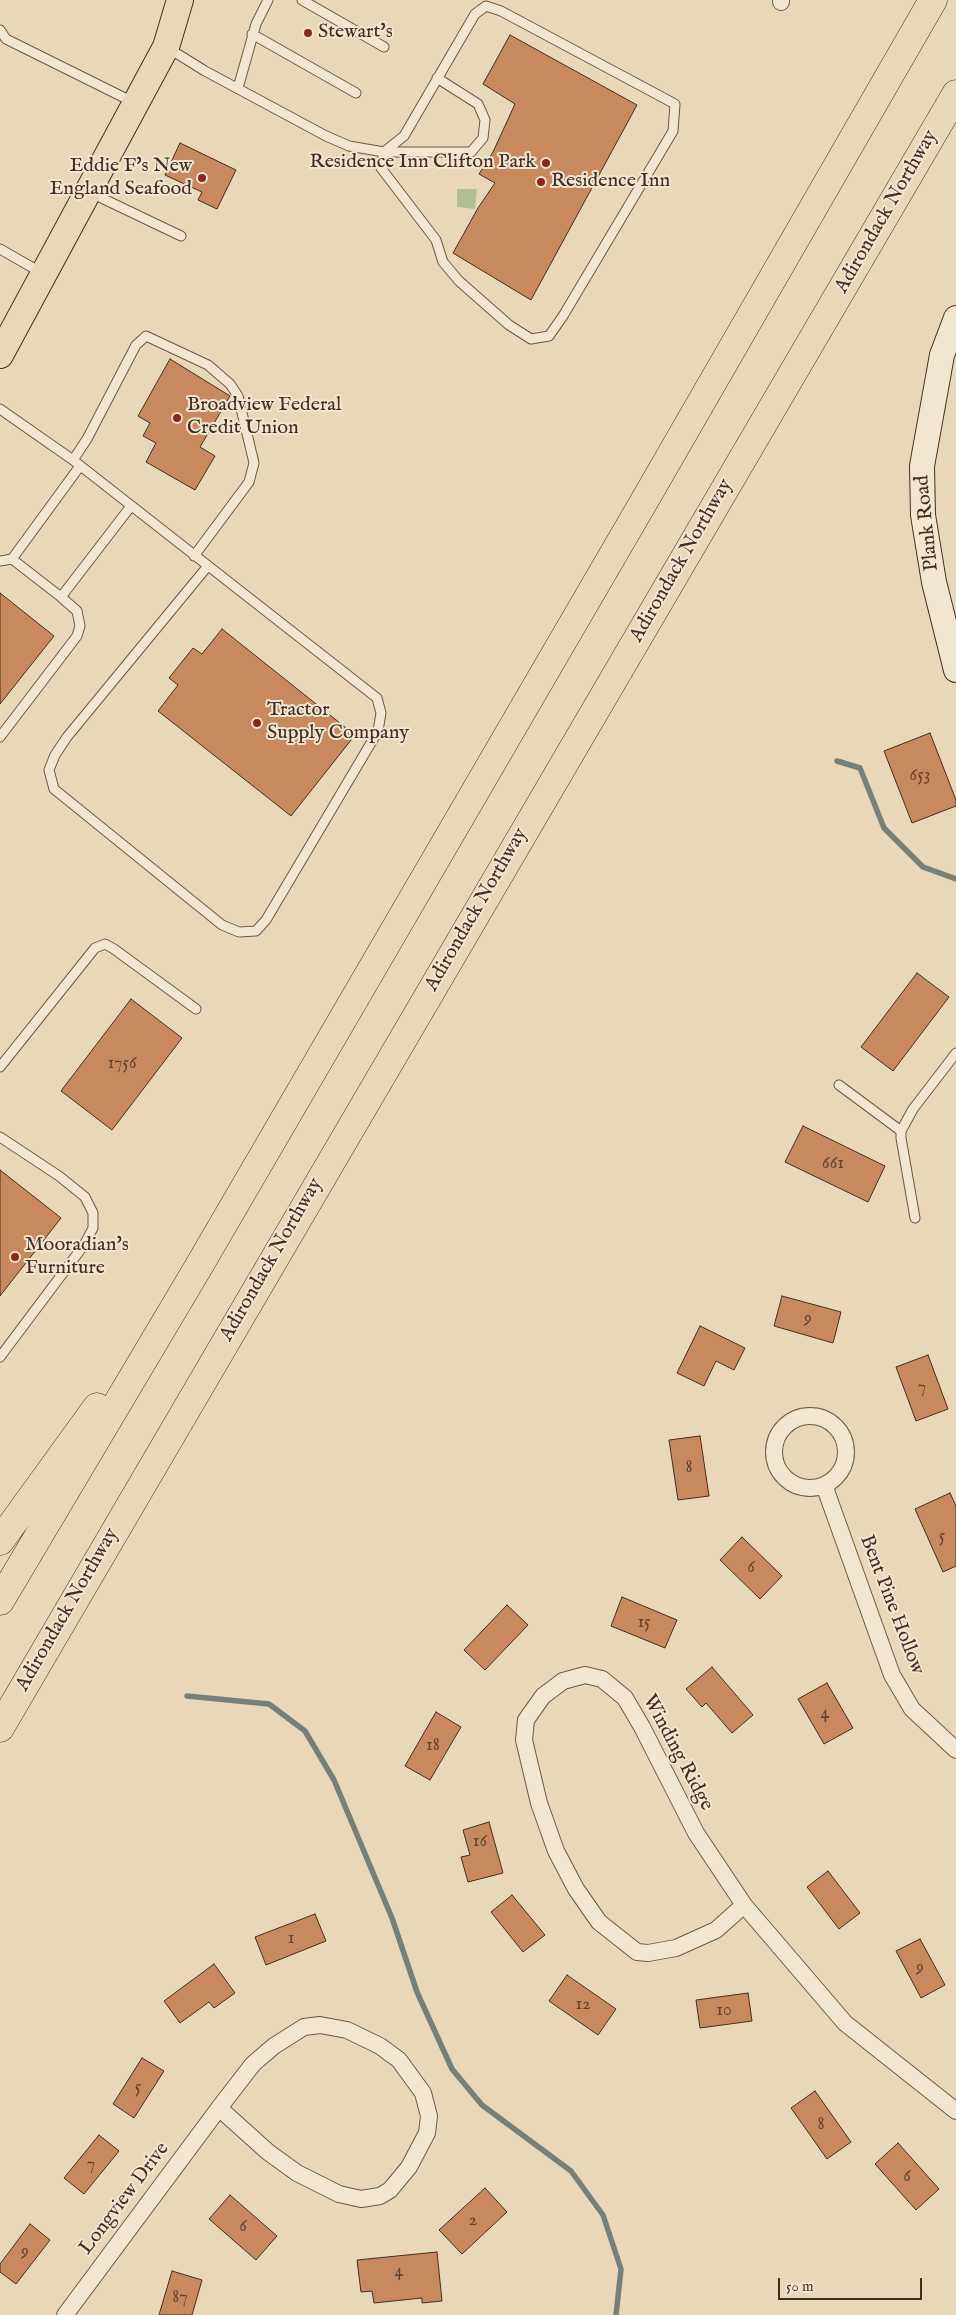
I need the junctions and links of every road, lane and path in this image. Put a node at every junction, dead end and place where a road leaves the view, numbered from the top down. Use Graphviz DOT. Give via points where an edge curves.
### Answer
graph roads {
  1 [pos="180,0"];
  2 [pos="268,0"];
  3 [pos="302,0"];
  4 [pos="933,0"];
  5 [pos="0,30"];
  6 [pos="252,34"];
  7 [pos="166,47"];
  8 [pos="384,47"];
  9 [pos="437,78"];
  10 [pos="238,88"];
  11 [pos="356,93"];
  12 [pos="956,94"];
  13 [pos="136,104"];
  14 [pos="384,152"];
  15 [pos="89,192"];
  16 [pos="181,236"];
  17 [pos="0,249"];
  18 [pos="44,274"];
  19 [pos="956,318"];
  20 [pos="0,355"];
  21 [pos="0,409"];
  22 [pos="76,463"];
  23 [pos="131,506"];
  24 [pos="194,556"];
  25 [pos="12,558"];
  26 [pos="0,561"];
  27 [pos="207,566"];
  28 [pos="61,597"];
  29 [pos="956,670"];
  30 [pos="0,738"];
  31 [pos="196,1009"];
  32 [pos="956,1052"];
  33 [pos="0,1067"];
  34 [pos="839,1085"];
  35 [pos="902,1131"];
  36 [pos="0,1137"];
  37 [pos="915,1218"];
  38 [pos="199,1266"];
  39 [pos="0,1357"];
  40 [pos="824,1485"];
  41 [pos="0,1541"];
  42 [pos="0,1601"];
  43 [pos="0,1728"];
  44 [pos="956,1750"];
  45 [pos="744,1905"];
  46 [pos="220,2108"];
  47 [pos="956,2111"];
  48 [pos="65,2315"];
  1 -- 7 [label="main road"];
  2 -- 6 [label="lane"];
  3 -- 8 [label="lane"];
  4 -- 38 [label="highway"];
  5 -- 13 [label="lane" via="6,39"];
  6 -- 10 [label="lane"];
  6 -- 11 [label="lane"];
  7 -- 10 [label="lane"];
  7 -- 13 [label="main road"];
  9 -- 14 [label="lane" via="404,136"];
  9 -- 14 [label="lane" via="478,104 485,120 483,138 471,152"];
  9 -- 14 [label="lane" via="474,14 486,6 675,104 673,131 549,336 531,340 459,281 443,262 436,240 381,168"];
  10 -- 14 [label="lane" via="349,146"];
  12 -- 43 [label="highway, Adirondack Northway"];
  13 -- 15 [label="main road"];
  15 -- 16 [label="lane"];
  15 -- 18 [label="main road"];
  17 -- 18 [label="lane"];
  18 -- 20 [label="main road"];
  19 -- 29 [label="street, Plank Road" via="942,355 922,466 923,516 934,582"];
  21 -- 22 [label="lane"];
  22 -- 23 [label="lane"];
  22 -- 24 [label="lane" via="136,346 146,336 208,365 230,384 238,396 254,463 249,482"];
  22 -- 25 [label="lane"];
  23 -- 24 [label="lane"];
  23 -- 28 [label="lane"];
  24 -- 27 [label="lane"];
  25 -- 26 [label="lane"];
  25 -- 28 [label="lane"];
  27 -- 27 [label="lane" via="377,698 381,713 378,731 266,920 256,931 239,932 222,925 54,789 49,770 67,737"];
  28 -- 30 [label="lane" via="77,611 80,626 77,636"];
  31 -- 33 [label="lane" via="105,944 95,948"];
  32 -- 35 [label="lane" via="912,1109"];
  34 -- 35 [label="lane"];
  35 -- 37 [label="lane"];
  36 -- 39 [label="lane" via="85,1197 93,1213 92,1228 84,1245"];
  38 -- 41 [label="highway"];
  38 -- 42 [label="highway"];
  40 -- 40 [label="street" via="836,1475 844,1461 843,1440 831,1423 810,1416 800,1417 789,1422 775,1441 776,1464 790,1482 801,1487"];
  40 -- 44 [label="street, Bent Pine Hollow" via="892,1676 912,1709"];
  45 -- 45 [label="street, Winding Ridge" via="696,1833 624,1698 602,1679 584,1675 563,1681 543,1696 526,1720 524,1740 539,1803 556,1851 576,1889 599,1922 637,1952 648,1953 676,1948 716,1930"];
  45 -- 47 [label="street, Winding Ridge" via="845,2022"];
  46 -- 46 [label="street, Longview Drive" via="268,2152 297,2173 339,2194 361,2199 380,2196 390,2190 409,2167 427,2133 429,2116 423,2093 399,2060 380,2046 347,2030 320,2024 304,2027 274,2046 254,2064"];
  46 -- 48 [label="street, Longview Drive"];
}
